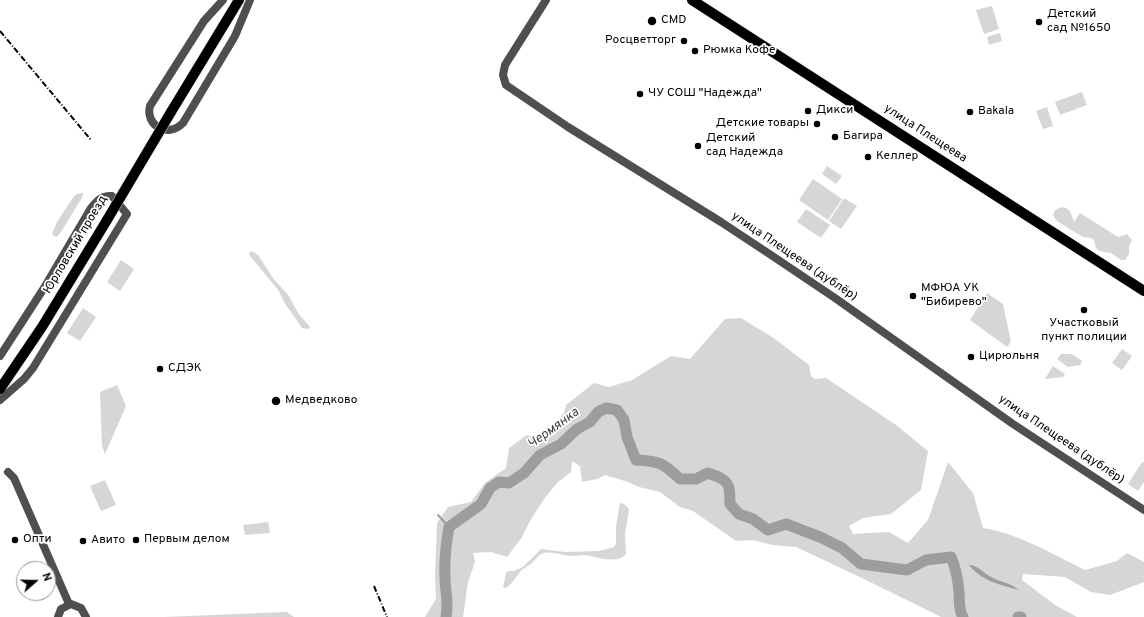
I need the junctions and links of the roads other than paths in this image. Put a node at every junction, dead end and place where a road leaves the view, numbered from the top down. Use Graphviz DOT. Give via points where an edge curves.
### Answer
graph roads {
  1 [pos="223,0"];
  2 [pos="239,0"];
  3 [pos="250,0"];
  4 [pos="546,0"];
  5 [pos="692,0"];
  6 [pos="1144,291"];
  7 [pos="0,356"];
  8 [pos="0,389"];
  9 [pos="0,400"];
  10 [pos="8,472"];
  11 [pos="1144,510"];
  12 [pos="69,604"];
  13 [pos="57,616"];
  14 [pos="86,617"];
  1 -- 3 [label="street" via="204,21 150,106 150,117 163,130 174,130 183,123 235,36"];
  2 -- 8 [label="main road, Юрловский проезд, bridge" via="42,327"];
  4 -- 11 [label="street, улица Плещеева (дублёр)" via="505,65 503,75 506,85 568,127 721,222 835,298 1013,424"];
  5 -- 6 [label="main road, улица Плещеева"];
  7 -- 9 [label="street" via="91,208 106,195 115,198 127,214 33,368"];
  10 -- 12 [label="street" via="14,478"];
  12 -- 13 [label="street" via="61,608"];
  12 -- 14 [label="street" via="81,608"];
}
